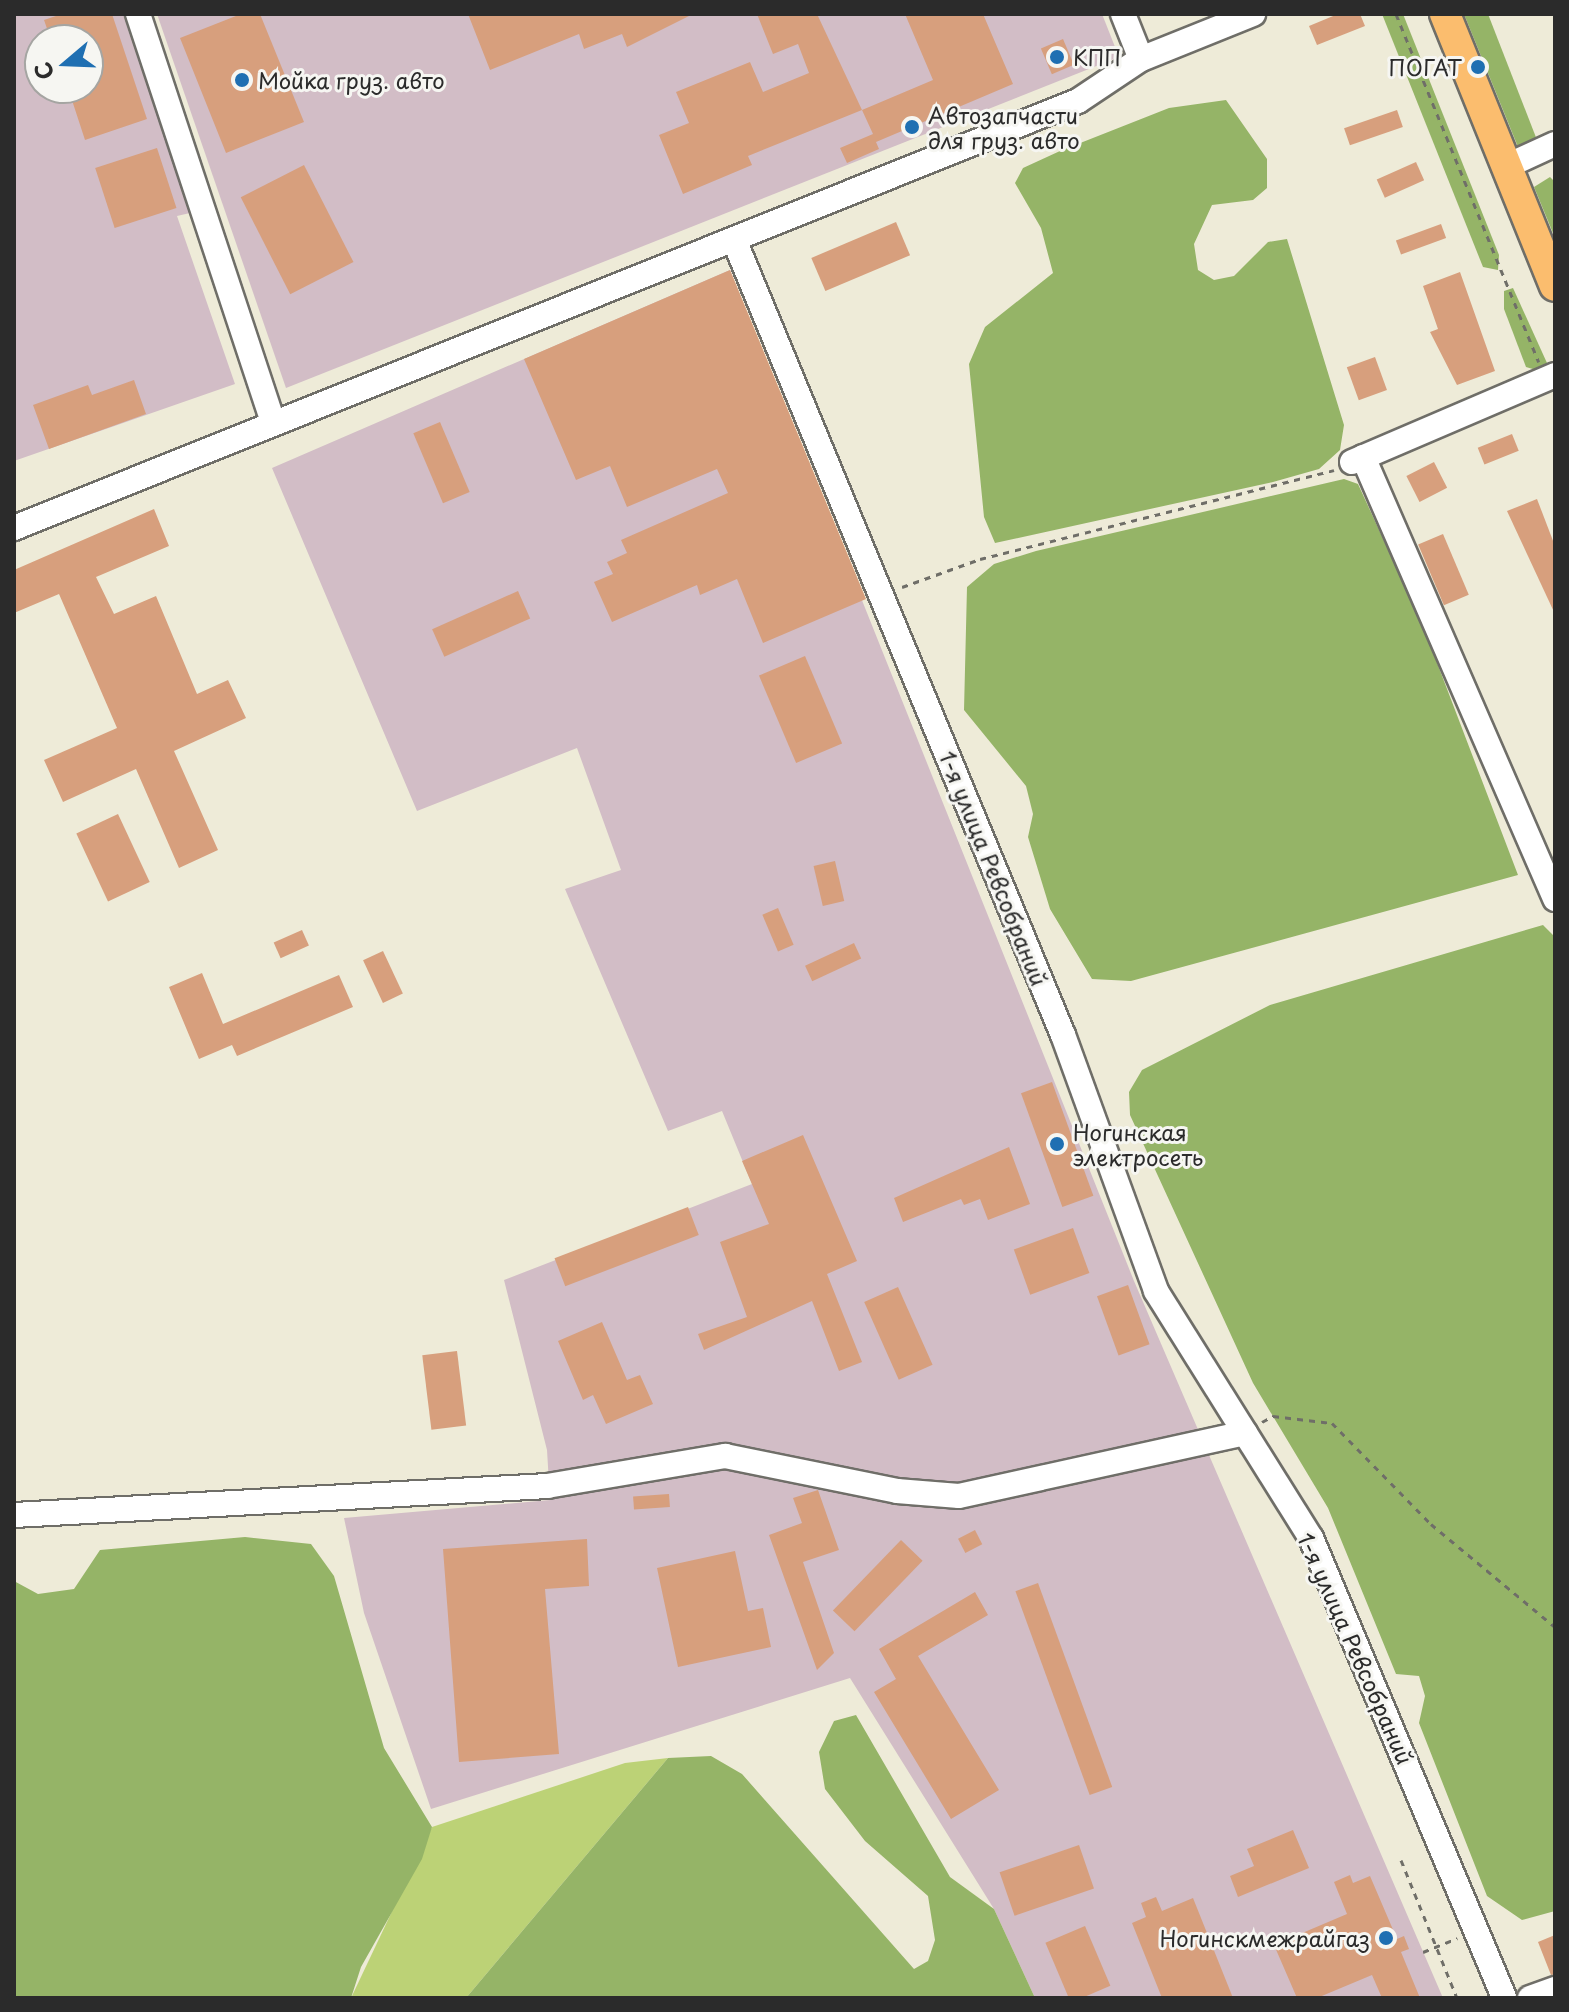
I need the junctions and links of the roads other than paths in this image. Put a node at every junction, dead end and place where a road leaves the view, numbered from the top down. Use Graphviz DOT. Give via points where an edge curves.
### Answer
graph roads {
  1 [pos="138,14"];
  2 [pos="1123,14"];
  3 [pos="1253,14"];
  4 [pos="1445,14"];
  5 [pos="1141,59"];
  6 [pos="1555,144"];
  7 [pos="1507,166"];
  8 [pos="735,242"];
  9 [pos="1555,286"];
  10 [pos="1550,377"];
  11 [pos="272,420"];
  12 [pos="14,528"];
  13 [pos="1555,899"];
  14 [pos="1245,1433"];
  15 [pos="14,1515"];
  16 [pos="1555,1989"];
  17 [pos="1504,1998"];
  18 [pos="1530,1998"];
  1 -- 11 [label="street"];
  2 -- 5 [label="street"];
  3 -- 5 [label="street"];
  4 -- 7 [label="main road"];
  5 -- 8 [label="street" via="1078,101"];
  6 -- 7 [label="street"];
  7 -- 9 [label="main road"];
  8 -- 11 [label="street"];
  8 -- 14 [label="street, 1-я улица Ревсобраний" via="1063,1035 1156,1291"];
  10 -- 13 [label="street" via="1358,460"];
  11 -- 12 [label="street"];
  14 -- 15 [label="street" via="959,1496 897,1491 725,1456 547,1486"];
  14 -- 17 [label="street, 1-я улица Ревсобраний" via="1311,1538"];
  16 -- 18 [label="street"];
}
